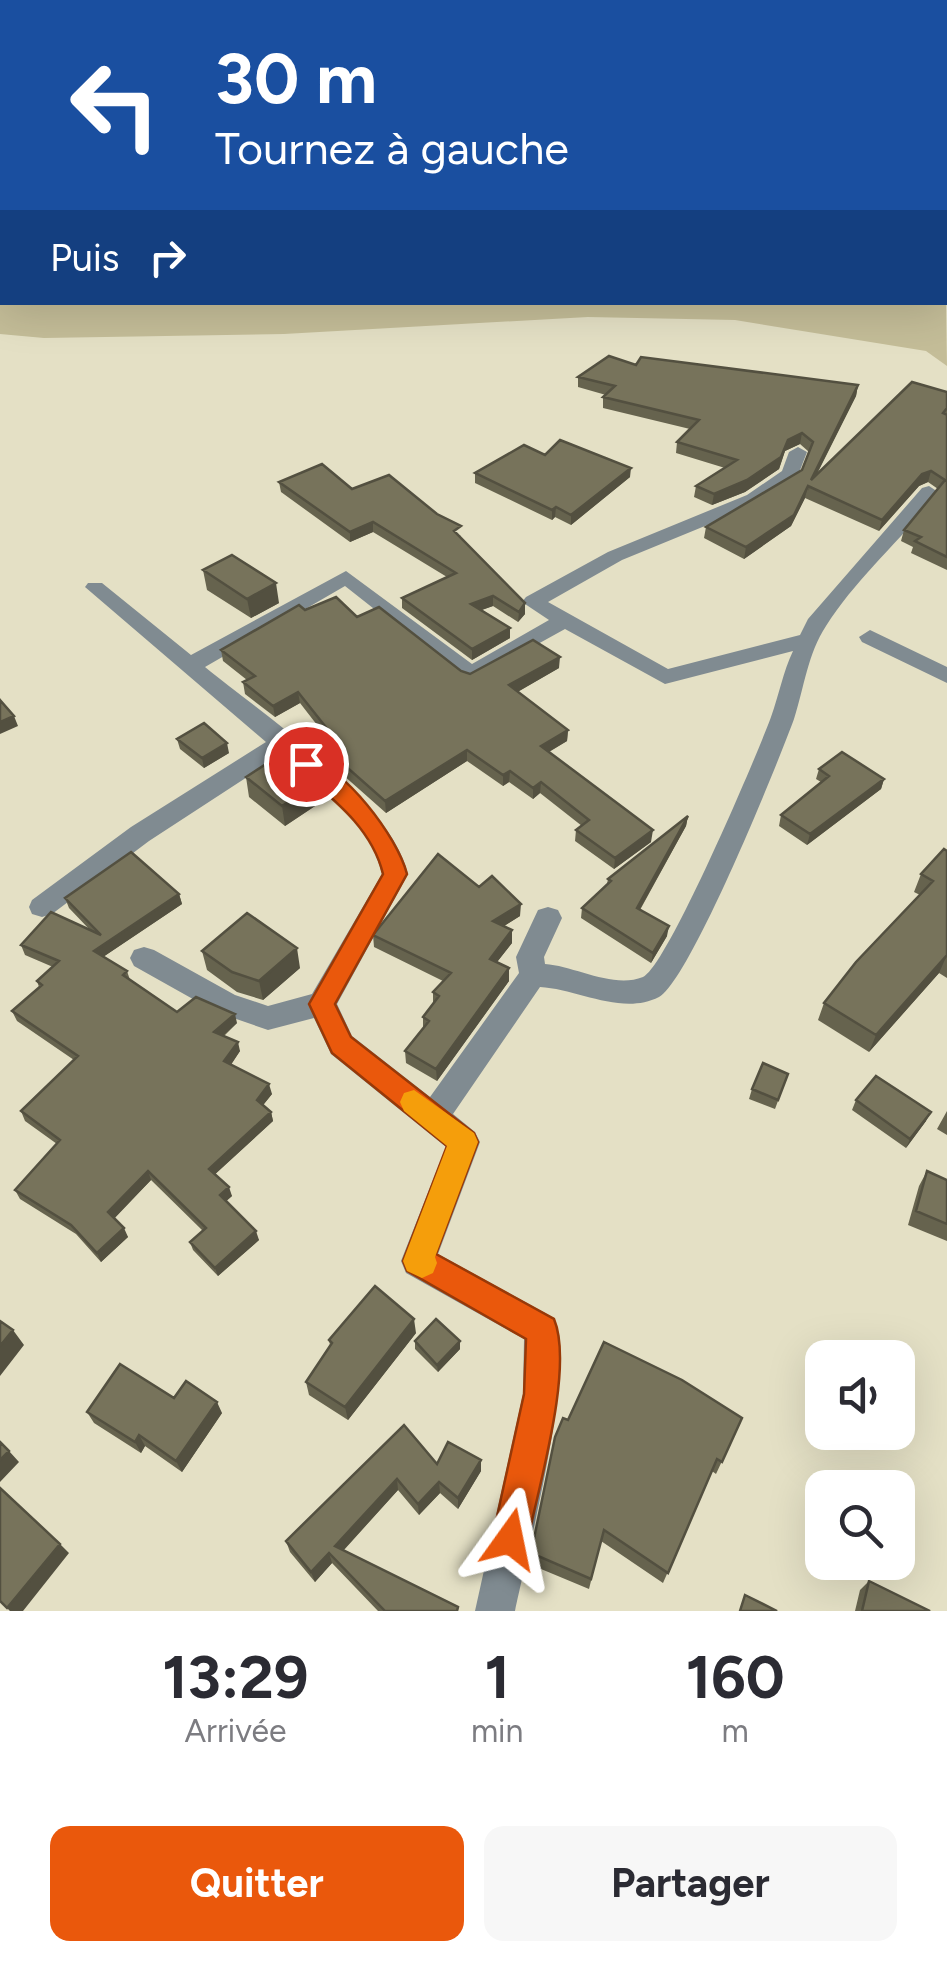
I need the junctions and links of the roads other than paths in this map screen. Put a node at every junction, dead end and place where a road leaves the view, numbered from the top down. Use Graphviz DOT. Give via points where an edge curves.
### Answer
graph roads {
  1 [pos="798,452"];
  2 [pos="929,492"];
  3 [pos="96,587"];
  4 [pos="567,619"];
  5 [pos="870,638"];
  6 [pos="809,640"];
  7 [pos="189,666"];
  8 [pos="947,676"];
  9 [pos="282,744"];
  10 [pos="42,907"];
  11 [pos="548,918"];
  12 [pos="144,958"];
  13 [pos="533,975"];
  14 [pos="322,1004"];
  15 [pos="433,1118"];
  16 [pos="494,1611"];
  1 -- 4 [label="street" via="790,474 754,499 615,556 533,602"];
  2 -- 6 [label="street"];
  3 -- 7 [label="street"];
  4 -- 6 [label="street" via="664,677"];
  4 -- 7 [label="street" via="472,674 346,577"];
  5 -- 8 [label="street"];
  6 -- 13 [label="street" via="767,755 688,936 662,978 650,988 615,992"];
  7 -- 9 [label="street"];
  9 -- 10 [label="street" via="140,834"];
  9 -- 14 [label="street" via="356,805 390,852 395,874"];
  11 -- 13 [label="street" via="530,957"];
  12 -- 14 [label="street" via="226,1004 268,1018"];
  13 -- 15 [label="street"];
  14 -- 15 [label="street" via="341,1045"];
  15 -- 16 [label="street" via="464,1142 418,1261 542,1330 541,1394"];
}
